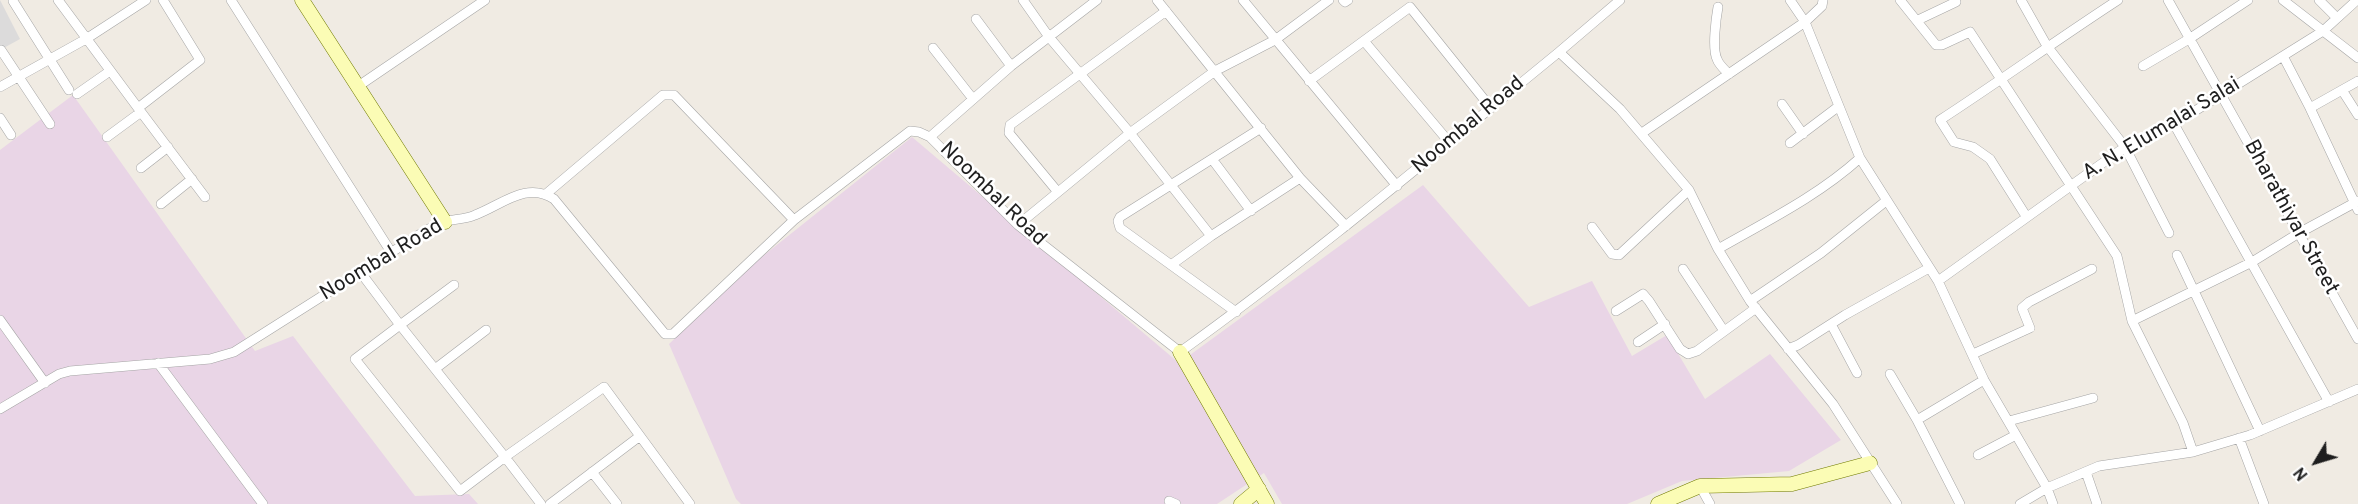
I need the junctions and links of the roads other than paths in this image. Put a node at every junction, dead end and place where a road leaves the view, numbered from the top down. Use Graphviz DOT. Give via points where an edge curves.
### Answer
graph roads {
  1 [pos="58,0"];
  2 [pos="146,0"];
  3 [pos="163,0"];
  4 [pos="231,0"];
  5 [pos="302,0"];
  6 [pos="485,0"];
  7 [pos="1023,0"];
  8 [pos="1096,0"];
  9 [pos="1157,0"];
  10 [pos="1243,0"];
  11 [pos="1311,0"];
  12 [pos="1329,0"];
  13 [pos="1343,0"];
  14 [pos="1348,0"];
  15 [pos="1420,0"];
  16 [pos="1620,0"];
  17 [pos="1790,0"];
  18 [pos="1823,0"];
  19 [pos="1900,0"];
  20 [pos="2021,0"];
  21 [pos="2118,0"];
  22 [pos="2168,0"];
  23 [pos="2248,0"];
  24 [pos="2283,0"];
  25 [pos="2319,0"];
  26 [pos="2357,0"];
  27 [pos="13,1"];
  28 [pos="1956,2"];
  29 [pos="1942,4"];
  30 [pos="1410,7"];
  31 [pos="1718,7"];
  32 [pos="1317,8"];
  33 [pos="1166,11"];
  34 [pos="2337,18"];
  35 [pos="976,19"];
  36 [pos="1918,20"];
  37 [pos="1805,22"];
  38 [pos="2323,31"];
  39 [pos="1049,37"];
  40 [pos="86,39"];
  41 [pos="2189,39"];
  42 [pos="1275,40"];
  43 [pos="1364,41"];
  44 [pos="2047,46"];
  45 [pos="933,48"];
  46 [pos="1,50"];
  47 [pos="1559,52"];
  48 [pos="2283,56"];
  49 [pos="2358,58"];
  50 [pos="50,59"];
  51 [pos="1011,66"];
  52 [pos="2143,66"];
  53 [pos="110,70"];
  54 [pos="1215,72"];
  55 [pos="1080,74"];
  56 [pos="1729,74"];
  57 [pos="19,76"];
  58 [pos="2002,79"];
  59 [pos="1309,81"];
  60 [pos="2358,81"];
  61 [pos="0,87"];
  62 [pos="357,87"];
  63 [pos="2342,90"];
  64 [pos="2221,96"];
  65 [pos="973,99"];
  66 [pos="1782,104"];
  67 [pos="1839,106"];
  68 [pos="1491,108"];
  69 [pos="2310,108"];
  70 [pos="140,110"];
  71 [pos="2358,115"];
  72 [pos="0,118"];
  73 [pos="50,124"];
  74 [pos="2174,124"];
  75 [pos="1260,128"];
  76 [pos="1130,133"];
  77 [pos="1642,133"];
  78 [pos="1803,134"];
  79 [pos="11,135"];
  80 [pos="107,137"];
  81 [pos="930,137"];
  82 [pos="1449,142"];
  83 [pos="1790,143"];
  84 [pos="168,147"];
  85 [pos="2126,147"];
  86 [pos="1860,158"];
  87 [pos="1212,159"];
  88 [pos="141,168"];
  89 [pos="1300,178"];
  90 [pos="192,179"];
  91 [pos="1170,186"];
  92 [pos="1397,186"];
  93 [pos="2070,186"];
  94 [pos="1689,190"];
  95 [pos="1058,191"];
  96 [pos="546,194"];
  97 [pos="205,197"];
  98 [pos="1886,201"];
  99 [pos="161,204"];
  100 [pos="2357,205"];
  101 [pos="1251,211"];
  102 [pos="2026,216"];
  103 [pos="794,220"];
  104 [pos="445,222"];
  105 [pos="1018,225"];
  106 [pos="1346,226"];
  107 [pos="1592,227"];
  108 [pos="2169,232"];
  109 [pos="2299,233"];
  110 [pos="1210,236"];
  111 [pos="1719,249"];
  112 [pos="391,252"];
  113 [pos="2177,255"];
  114 [pos="2252,262"];
  115 [pos="1171,265"];
  116 [pos="1929,268"];
  117 [pos="2092,268"];
  118 [pos="1683,269"];
  119 [pos="361,273"];
  120 [pos="1938,281"];
  121 [pos="454,285"];
  122 [pos="2192,292"];
  123 [pos="1753,305"];
  124 [pos="1616,311"];
  125 [pos="1236,312"];
  126 [pos="0,320"];
  127 [pos="2132,321"];
  128 [pos="1665,324"];
  129 [pos="1831,324"];
  130 [pos="400,325"];
  131 [pos="486,330"];
  132 [pos="1724,331"];
  133 [pos="2358,339"];
  134 [pos="1638,342"];
  135 [pos="1788,349"];
  136 [pos="1180,352"];
  137 [pos="1974,354"];
  138 [pos="158,363"];
  139 [pos="435,369"];
  140 [pos="1857,373"];
  141 [pos="1890,374"];
  142 [pos="1984,380"];
  143 [pos="45,383"];
  144 [pos="2358,388"];
  145 [pos="2094,398"];
  146 [pos="2329,402"];
  147 [pos="0,409"];
  148 [pos="1917,420"];
  149 [pos="2009,421"];
  150 [pos="2260,431"];
  151 [pos="2016,435"];
  152 [pos="640,436"];
  153 [pos="2240,438"];
  154 [pos="2193,452"];
  155 [pos="1978,455"];
  156 [pos="505,457"];
  157 [pos="1870,463"];
  158 [pos="592,472"];
  159 [pos="2086,472"];
  160 [pos="1700,486"];
  161 [pos="2047,488"];
  162 [pos="1259,489"];
  163 [pos="263,504"];
  164 [pos="541,504"];
  165 [pos="550,504"];
  166 [pos="617,504"];
  167 [pos="690,504"];
  168 [pos="1241,504"];
  169 [pos="1267,504"];
  170 [pos="1658,504"];
  171 [pos="1710,504"];
  172 [pos="1897,504"];
  173 [pos="1960,504"];
  174 [pos="2020,504"];
  175 [pos="2053,504"];
  176 [pos="2097,504"];
  177 [pos="2264,504"];
  1 -- 40 [label="street"];
  2 -- 40 [label="street"];
  3 -- 70 [label="street" via="200,60"];
  4 -- 112 [label="street"];
  5 -- 62 [label="street"];
  6 -- 62 [label="street"];
  7 -- 39 [label="street"];
  8 -- 39 [label="street"];
  9 -- 33 [label="street"];
  10 -- 42 [label="street"];
  11 -- 32 [label="street"];
  12 -- 32 [label="street"];
  13 -- 14 [label="street"];
  15 -- 30 [label="street"];
  16 -- 47 [label="street, Noombal Road"];
  17 -- 37 [label="street"];
  18 -- 37 [label="street" via="1822,6"];
  19 -- 36 [label="street"];
  20 -- 44 [label="street"];
  21 -- 44 [label="street"];
  22 -- 41 [label="street, Bharathiyar Street"];
  23 -- 41 [label="street"];
  24 -- 38 [label="street"];
  25 -- 34 [label="street"];
  26 -- 34 [label="street, A. N. Elumalai Salai"];
  27 -- 50 [label="street"];
  28 -- 29 [label="street"];
  29 -- 36 [label="street"];
  30 -- 43 [label="street"];
  30 -- 68 [label="street"];
  31 -- 56 [label="street" via="1715,55"];
  32 -- 42 [label="street"];
  33 -- 54 [label="street"];
  33 -- 55 [label="street"];
  34 -- 38 [label="street, A. N. Elumalai Salai"];
  35 -- 51 [label="street"];
  36 -- 58 [label="street" via="1939,45 1970,32"];
  37 -- 56 [label="street"];
  37 -- 67 [label="street"];
  38 -- 48 [label="street, A. N. Elumalai Salai"];
  38 -- 49 [label="street"];
  39 -- 51 [label="street"];
  39 -- 55 [label="street"];
  40 -- 50 [label="street"];
  40 -- 53 [label="street"];
  41 -- 52 [label="street"];
  41 -- 64 [label="street, Bharathiyar Street"];
  42 -- 54 [label="street"];
  42 -- 59 [label="street"];
  43 -- 59 [label="street"];
  43 -- 82 [label="street"];
  44 -- 58 [label="street"];
  44 -- 85 [label="street"];
  45 -- 65 [label="street"];
  46 -- 57 [label="street"];
  47 -- 68 [label="street, Noombal Road"];
  47 -- 77 [label="street"];
  48 -- 64 [label="street, A. N. Elumalai Salai"];
  48 -- 69 [label="street"];
  50 -- 53 [label="street" via="73,92"];
  50 -- 57 [label="street"];
  51 -- 65 [label="street"];
  53 -- 70 [label="street"];
  54 -- 75 [label="street"];
  54 -- 76 [label="street"];
  55 -- 76 [label="street"];
  55 -- 95 [label="street" via="1010,125 1009,133 1018,146"];
  56 -- 77 [label="street"];
  57 -- 61 [label="street"];
  57 -- 73 [label="street"];
  58 -- 93 [label="street"];
  58 -- 102 [label="street" via="1940,120 1954,142 1973,147 1990,159"];
  59 -- 92 [label="street"];
  60 -- 63 [label="street"];
  62 -- 104 [label="street"];
  63 -- 69 [label="street"];
  63 -- 71 [label="street"];
  64 -- 74 [label="street, A. N. Elumalai Salai"];
  64 -- 109 [label="street, Bharathiyar Street"];
  65 -- 81 [label="street"];
  66 -- 78 [label="street"];
  67 -- 78 [label="street"];
  67 -- 86 [label="street"];
  68 -- 82 [label="street, Noombal Road"];
  69 -- 100 [label="street"];
  70 -- 80 [label="street"];
  70 -- 84 [label="street"];
  72 -- 79 [label="street"];
  74 -- 85 [label="street, A. N. Elumalai Salai"];
  74 -- 114 [label="street"];
  75 -- 87 [label="street"];
  75 -- 89 [label="street"];
  76 -- 91 [label="street"];
  76 -- 95 [label="street"];
  77 -- 94 [label="street"];
  78 -- 83 [label="street"];
  81 -- 103 [label="street, Noombal Road" via="910,131"];
  81 -- 105 [label="street, Noombal Road"];
  82 -- 92 [label="street, Noombal Road"];
  84 -- 88 [label="street"];
  84 -- 90 [label="street"];
  85 -- 93 [label="street, A. N. Elumalai Salai"];
  85 -- 108 [label="street"];
  86 -- 98 [label="street"];
  86 -- 111 [label="street" via="1809,197"];
  87 -- 91 [label="street"];
  87 -- 101 [label="street"];
  89 -- 101 [label="street"];
  89 -- 106 [label="street"];
  90 -- 97 [label="street"];
  90 -- 99 [label="street"];
  91 -- 110 [label="street"];
  91 -- 115 [label="street" via="1118,221 1120,228"];
  92 -- 106 [label="street, Noombal Road"];
  93 -- 102 [label="street, A. N. Elumalai Salai"];
  93 -- 127 [label="street" via="2117,256"];
  94 -- 107 [label="street" via="1619,255 1612,254"];
  94 -- 111 [label="street"];
  95 -- 105 [label="street"];
  96 -- 103 [label="street" via="663,95 675,95"];
  96 -- 103 [label="street, Noombal Road" via="664,334 673,334 692,318"];
  96 -- 104 [label="street, Noombal Road" via="519,194 474,216"];
  98 -- 116 [label="street"];
  98 -- 123 [label="street"];
  100 -- 109 [label="street"];
  101 -- 110 [label="street"];
  102 -- 120 [label="street, A. N. Elumalai Salai"];
  104 -- 112 [label="street, Noombal Road"];
  105 -- 136 [label="street, Noombal Road"];
  106 -- 125 [label="street, Noombal Road"];
  109 -- 114 [label="street"];
  109 -- 133 [label="street, Bharathiyar Street"];
  110 -- 115 [label="street"];
  111 -- 123 [label="street"];
  112 -- 119 [label="street, Noombal Road"];
  113 -- 122 [label="street"];
  114 -- 122 [label="street"];
  114 -- 146 [label="street"];
  115 -- 125 [label="street"];
  116 -- 120 [label="street"];
  116 -- 129 [label="street"];
  117 -- 137 [label="street" via="2029,302 2022,309 2030,328"];
  118 -- 132 [label="street"];
  119 -- 130 [label="street"];
  119 -- 138 [label="street, Noombal Road" via="234,352 210,359"];
  120 -- 137 [label="street"];
  121 -- 130 [label="street"];
  122 -- 127 [label="street"];
  122 -- 150 [label="street"];
  123 -- 132 [label="street"];
  123 -- 135 [label="street"];
  124 -- 128 [label="street" via="1642,294"];
  125 -- 136 [label="street, Noombal Road"];
  126 -- 143 [label="street"];
  127 -- 154 [label="street" via="2184,423"];
  128 -- 132 [label="street" via="1680,349 1688,354"];
  128 -- 134 [label="street"];
  129 -- 135 [label="street"];
  129 -- 140 [label="street"];
  130 -- 139 [label="street"];
  130 -- 156 [label="street" via="355,359 459,491"];
  131 -- 139 [label="street"];
  135 -- 157 [label="street" via="1833,404"];
  136 -- 162 [label="street"];
  137 -- 142 [label="street"];
  138 -- 143 [label="street, Noombal Road" via="70,371"];
  138 -- 163 [label="street"];
  139 -- 156 [label="street"];
  141 -- 148 [label="street"];
  142 -- 148 [label="street"];
  142 -- 149 [label="street"];
  143 -- 147 [label="street, Noombal Road"];
  144 -- 146 [label="street"];
  145 -- 149 [label="street"];
  146 -- 150 [label="street"];
  148 -- 173 [label="street"];
  149 -- 151 [label="street"];
  150 -- 153 [label="street"];
  151 -- 155 [label="street"];
  151 -- 161 [label="street"];
  152 -- 156 [label="street" via="604,387"];
  152 -- 158 [label="street"];
  152 -- 167 [label="street"];
  153 -- 154 [label="street"];
  153 -- 177 [label="street"];
  154 -- 159 [label="street" via="2099,466"];
  156 -- 164 [label="street"];
  157 -- 160 [label="street" via="1792,484"];
  157 -- 172 [label="street"];
  158 -- 165 [label="street"];
  158 -- 166 [label="street"];
  159 -- 161 [label="street"];
  159 -- 176 [label="street"];
  160 -- 170 [label="street"];
  160 -- 171 [label="street"];
  161 -- 174 [label="street"];
  161 -- 175 [label="street"];
  162 -- 168 [label="street"];
  162 -- 169 [label="street"];
}
